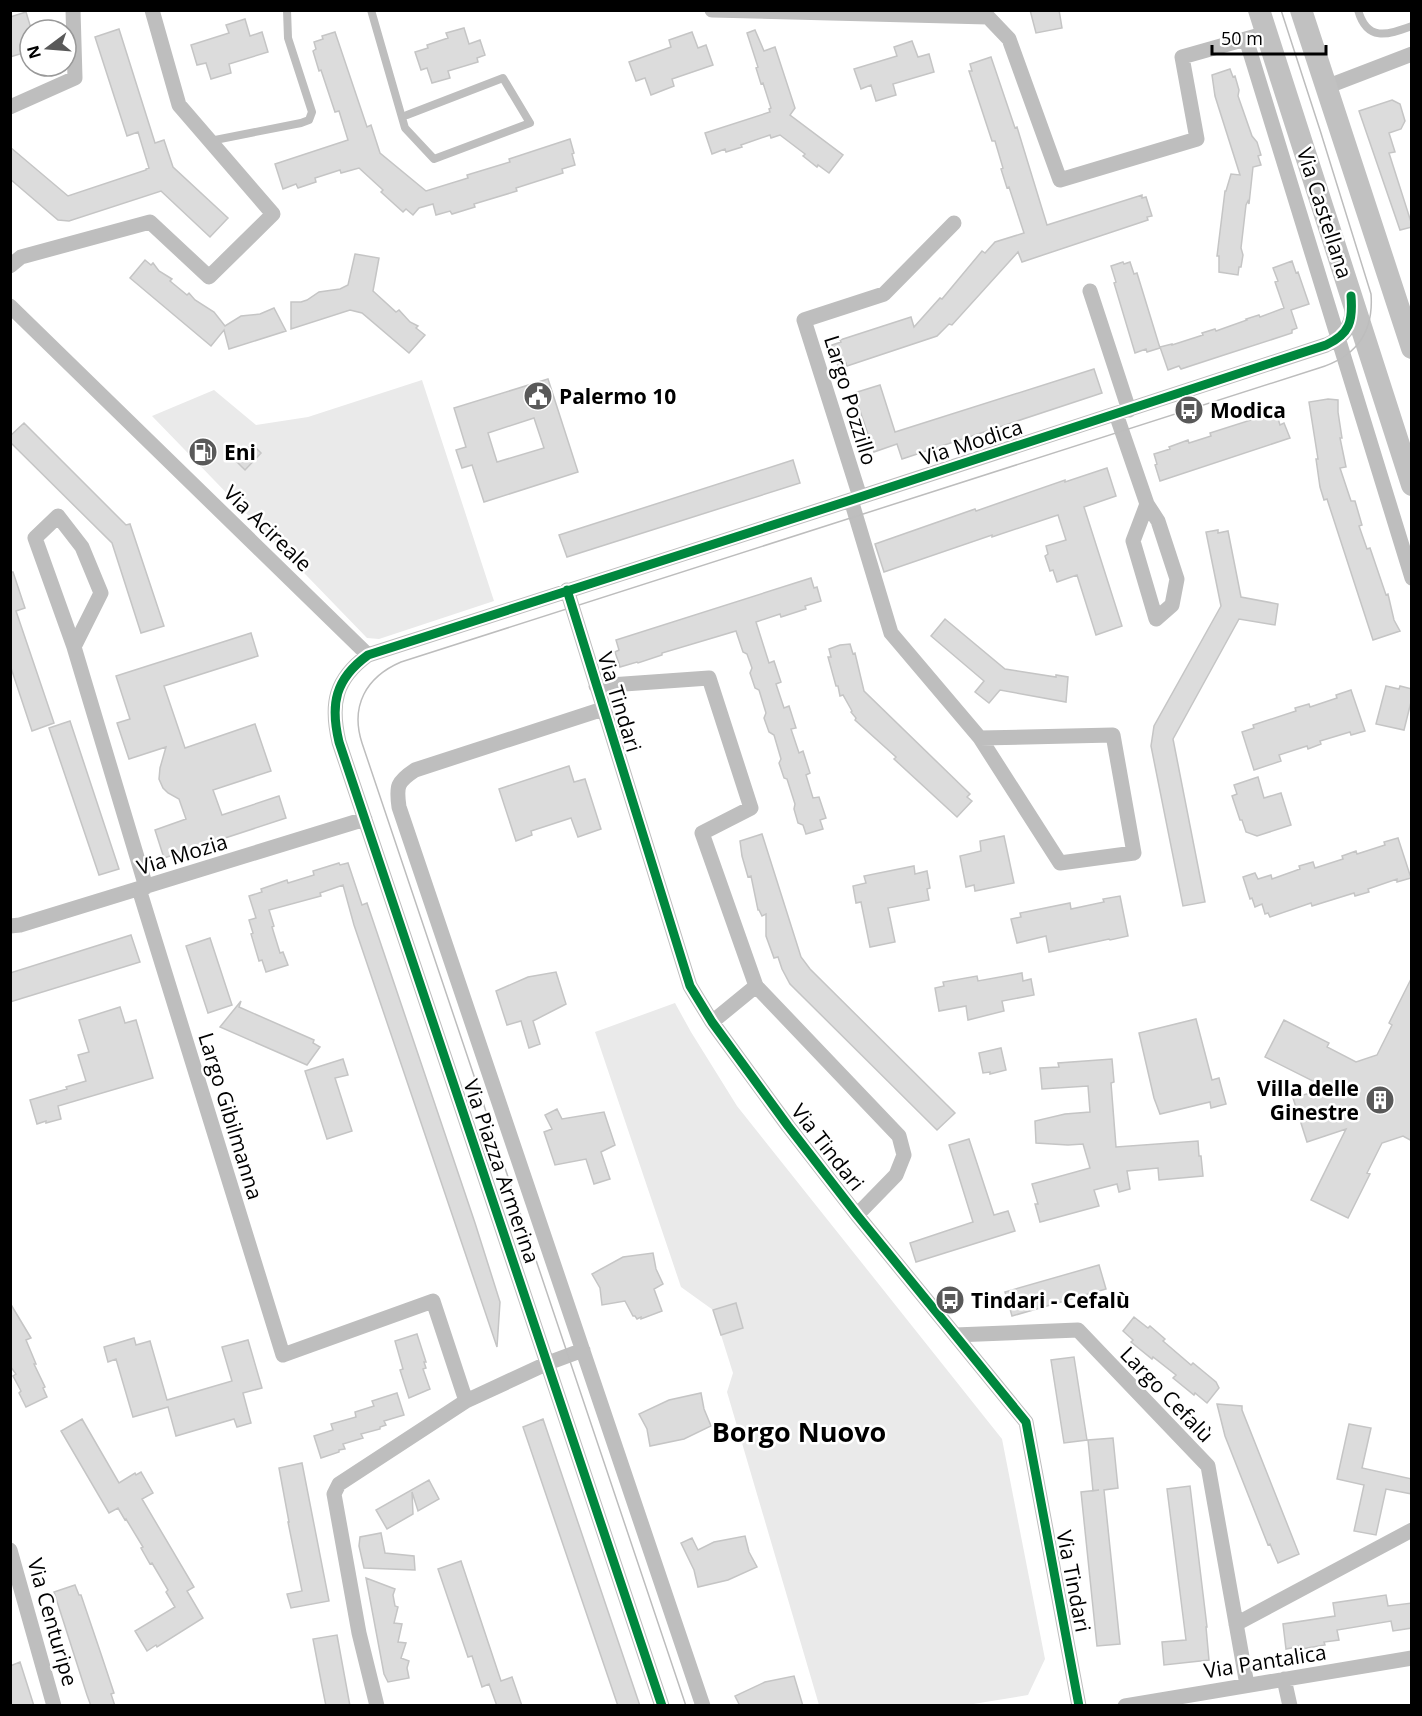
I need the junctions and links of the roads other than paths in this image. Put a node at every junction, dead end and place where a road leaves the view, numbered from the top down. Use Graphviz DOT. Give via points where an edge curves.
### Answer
graph roads {
  1 [pos="74,10"];
  2 [pos="152,10"];
  3 [pos="287,10"];
  4 [pos="371,10"];
  5 [pos="712,10"];
  6 [pos="1259,10"];
  7 [pos="1301,10"];
  8 [pos="1358,10"];
  9 [pos="736,11"];
  10 [pos="1412,26"];
  11 [pos="1256,36"];
  12 [pos="1412,54"];
  13 [pos="1326,87"];
  14 [pos="10,107"];
  15 [pos="407,115"];
  16 [pos="210,141"];
  17 [pos="954,223"];
  18 [pos="10,266"];
  19 [pos="1090,291"];
  20 [pos="1351,296"];
  21 [pos="10,306"];
  22 [pos="1338,339"];
  23 [pos="1412,348"];
  24 [pos="1122,412"];
  25 [pos="1412,485"];
  26 [pos="855,498"];
  27 [pos="1147,504"];
  28 [pos="1412,578"];
  29 [pos="567,590"];
  30 [pos="74,647"];
  31 [pos="368,655"];
  32 [pos="596,686"];
  33 [pos="603,709"];
  34 [pos="980,738"];
  35 [pos="365,819"];
  36 [pos="143,888"];
  37 [pos="10,926"];
  38 [pos="756,986"];
  39 [pos="711,1022"];
  40 [pos="857,1215"];
  41 [pos="955,1335"];
  42 [pos="583,1350"];
  43 [pos="548,1363"];
  44 [pos="466,1401"];
  45 [pos="1412,1530"];
  46 [pos="10,1550"];
  47 [pos="1236,1623"];
  48 [pos="1412,1658"];
  49 [pos="1284,1679"];
  50 [pos="1247,1685"];
  51 [pos="1143,1704"];
  52 [pos="54,1706"];
  53 [pos="377,1706"];
  54 [pos="662,1706"];
  55 [pos="703,1706"];
  56 [pos="1079,1706"];
  57 [pos="1125,1706"];
  58 [pos="1290,1706"];
  1 -- 14 [label="street" via="75,78"];
  2 -- 16 [label="street" via="179,105"];
  3 -- 16 [label="lane" via="288,38 312,112 309,120"];
  4 -- 15 [label="lane" via="405,128 434,159 530,123 503,78"];
  5 -- 9 [label="street"];
  6 -- 11 [label="main road, Via Castellana"];
  7 -- 13 [label="main road, Via Castellana"];
  8 -- 10 [label="lane" via="1361,21 1370,30 1384,35"];
  9 -- 11 [label="street" via="988,17 1009,39 1060,180 1197,140 1182,57"];
  11 -- 20 [label="main road, Via Castellana"];
  11 -- 22 [label="street"];
  12 -- 13 [label="street"];
  13 -- 23 [label="main road, Via Castellana"];
  16 -- 18 [label="street" via="273,214 209,276 150,222 21,258"];
  17 -- 26 [label="street, Largo Pozzillo" via="884,294 804,320"];
  19 -- 24 [label="street"];
  20 -- 22 [label="street" via="1351,320"];
  20 -- 25 [label="main road, Via Castellana"];
  21 -- 31 [label="street, Via Acireale"];
  22 -- 24 [label="street, Via Modica"];
  22 -- 28 [label="street"];
  24 -- 26 [label="street, Via Modica"];
  24 -- 27 [label="street"];
  26 -- 29 [label="street, Via Modica"];
  26 -- 34 [label="street" via="891,633"];
  27 -- 27 [label="street" via="1133,541 1156,619 1172,605 1177,579 1158,521"];
  29 -- 31 [label="street, Via Modica"];
  29 -- 32 [label="street, Via Tindari"];
  30 -- 30 [label="street, Largo Gibilmanna" via="101,593 82,547 58,516 35,538"];
  30 -- 36 [label="street, Largo Gibilmanna"];
  31 -- 35 [label="street, Via Piazza Armerina" via="347,674 338,690 334,721"];
  32 -- 33 [label="street, Via Tindari"];
  32 -- 38 [label="street" via="709,678 751,808 702,833"];
  33 -- 39 [label="street, Via Tindari" via="690,986"];
  33 -- 42 [label="street, Via Piazza Armerina" via="415,770 403,778 396,790"];
  34 -- 34 [label="street" via="1113,735 1134,853 1060,863"];
  35 -- 36 [label="street, Via Mozia"];
  35 -- 43 [label="street, Via Piazza Armerina"];
  36 -- 37 [label="street, Via Mozia"];
  36 -- 44 [label="street, Largo Gibilmanna" via="283,1355 433,1301"];
  38 -- 39 [label="street"];
  38 -- 40 [label="street" via="899,1136 904,1155 896,1175"];
  39 -- 40 [label="street, Via Tindari"];
  40 -- 41 [label="street, Via Tindari"];
  41 -- 47 [label="street, Largo Cefalù" via="1078,1330 1208,1466"];
  41 -- 56 [label="street, Via Tindari" via="1026,1422"];
  42 -- 43 [label="street"];
  42 -- 55 [label="street, Via Piazza Armerina"];
  43 -- 44 [label="street"];
  43 -- 54 [label="street, Via Piazza Armerina"];
  44 -- 53 [label="street" via="339,1484 334,1494 359,1633"];
  45 -- 47 [label="street"];
  46 -- 52 [label="street, Via Centuripe"];
  47 -- 50 [label="street, Largo Cefalù"];
  48 -- 49 [label="street, Via Pantalica"];
  49 -- 50 [label="street, Via Pantalica"];
  49 -- 58 [label="street"];
  50 -- 51 [label="street, Via Pantalica"];
  51 -- 57 [label="street, Via Pantalica"];
}
